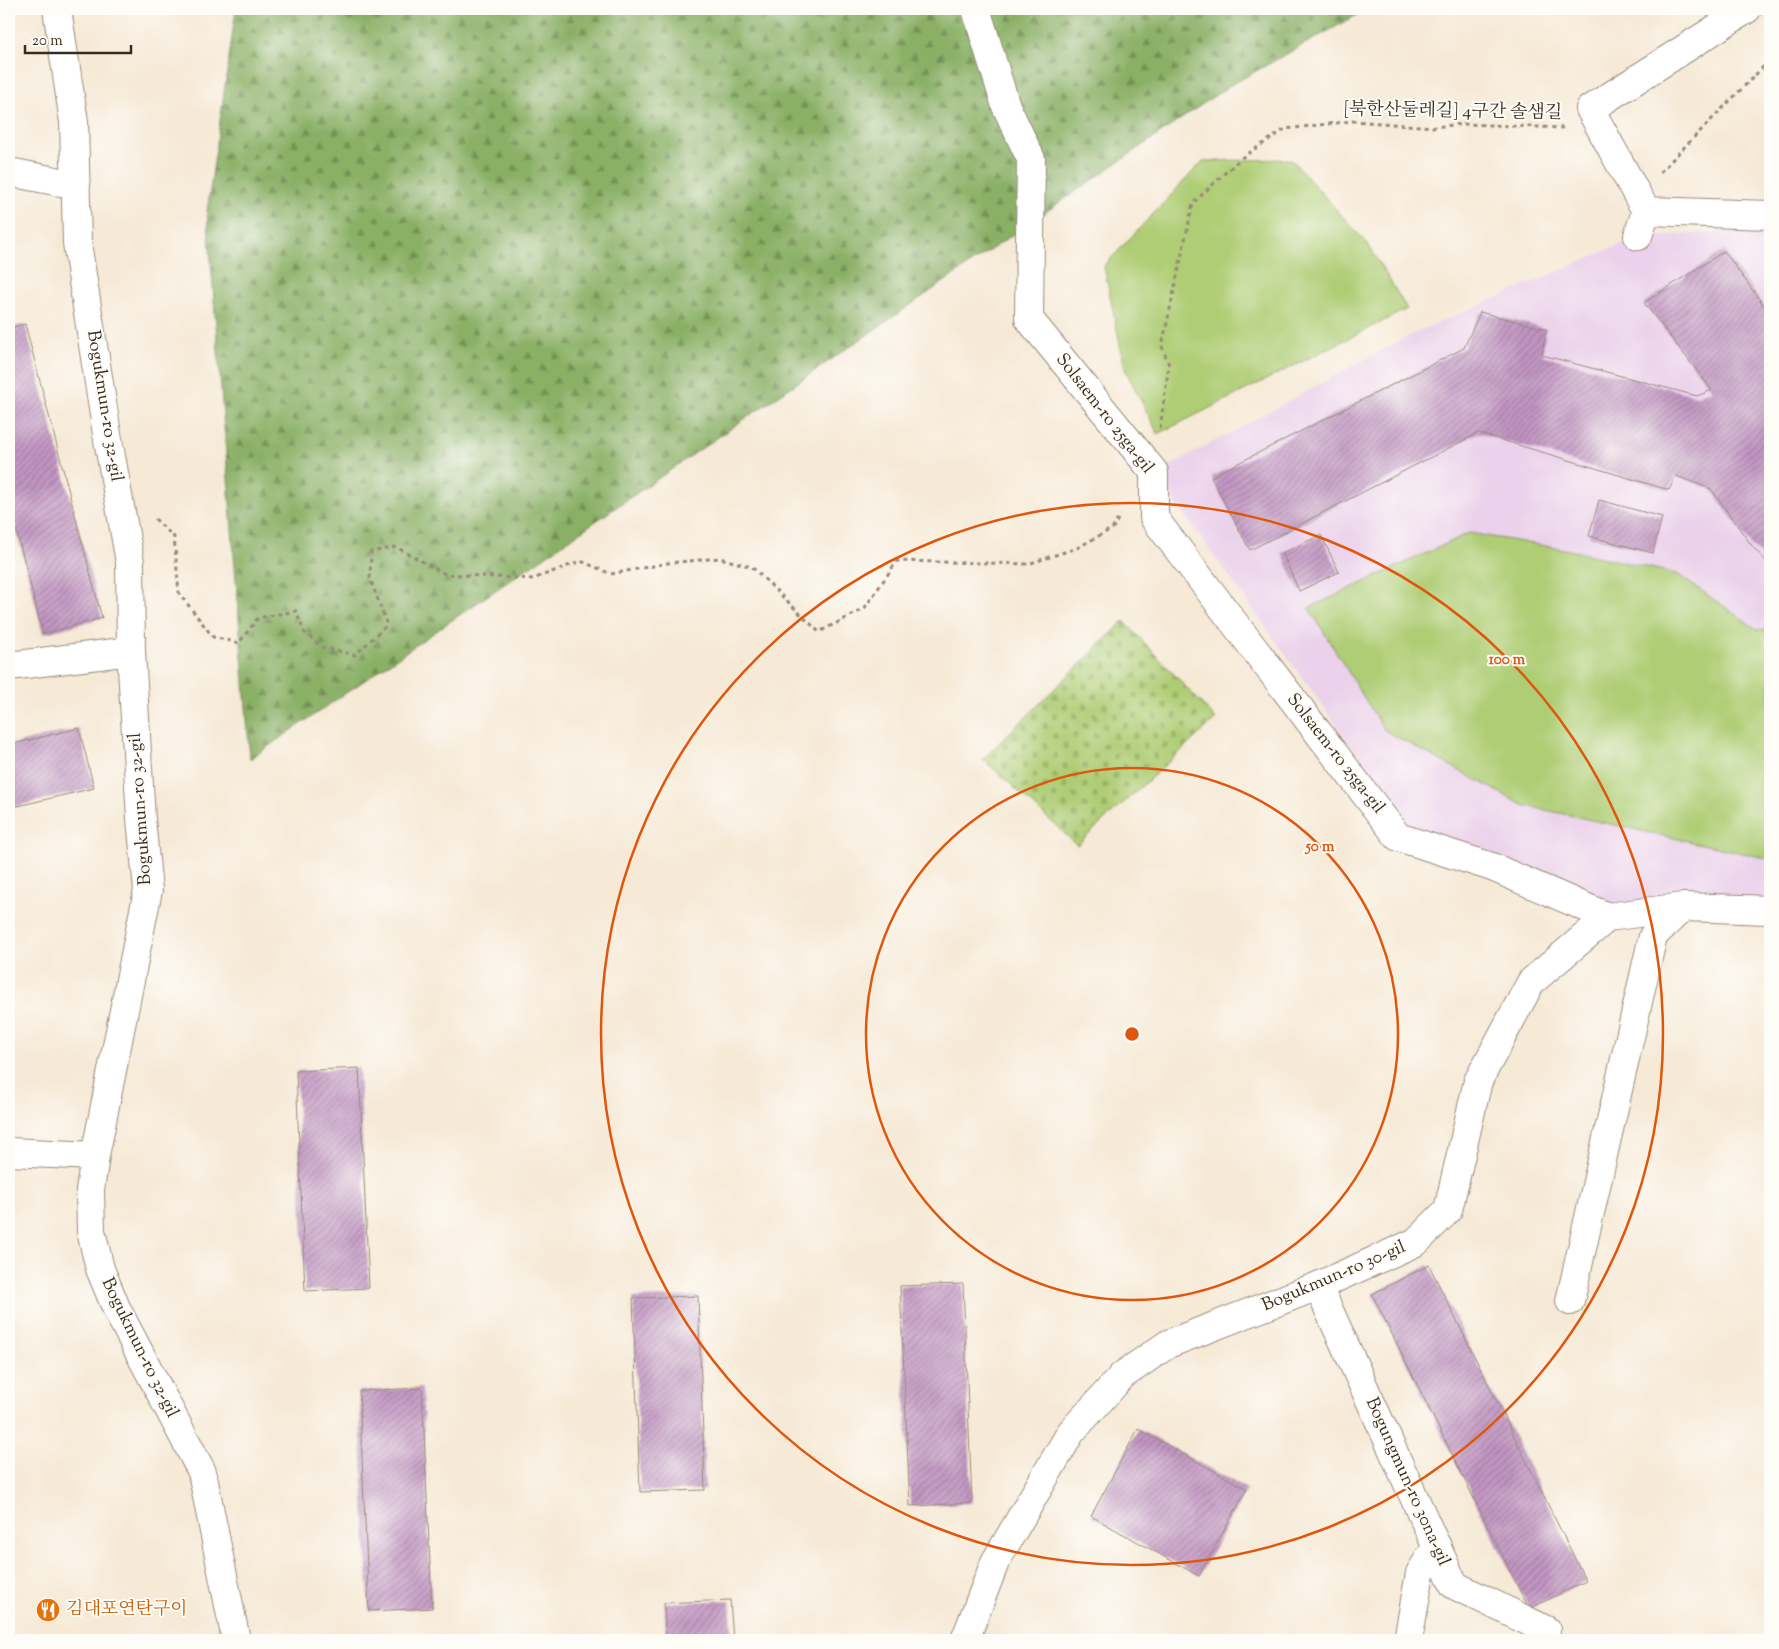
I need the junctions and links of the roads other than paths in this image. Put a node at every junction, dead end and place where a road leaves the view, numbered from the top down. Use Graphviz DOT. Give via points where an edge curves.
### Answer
graph roads {
  1 [pos="57,9"];
  2 [pos="976,9"];
  3 [pos="1747,9"];
  4 [pos="9,172"];
  5 [pos="76,186"];
  6 [pos="1770,215"];
  7 [pos="131,651"];
  8 [pos="9,666"];
  9 [pos="1683,907"];
  10 [pos="1770,910"];
  11 [pos="1608,917"];
  12 [pos="9,1152"];
  13 [pos="95,1156"];
  14 [pos="1318,1286"];
  15 [pos="1570,1301"];
  16 [pos="1437,1546"];
  17 [pos="1546,1630"];
  18 [pos="236,1640"];
  19 [pos="965,1640"];
  20 [pos="1408,1640"];
  1 -- 5 [label="street, Bogukmun-ro 32-gil" via="74,122"];
  2 -- 11 [label="street, Solsaem-ro 25ga-gil" via="1006,106 1030,159 1029,319 1154,472 1154,518 1398,836 1492,867"];
  3 -- 6 [label="street" via="1590,109 1642,224"];
  4 -- 5 [label="street"];
  5 -- 7 [label="street, Bogukmun-ro 32-gil" via="77,243 130,562"];
  7 -- 8 [label="street"];
  7 -- 13 [label="street, Bogukmun-ro 32-gil" via="148,890"];
  9 -- 10 [label="street"];
  9 -- 11 [label="street"];
  9 -- 15 [label="street" via="1652,936"];
  11 -- 14 [label="street, Bogukmun-ro 30-gil" via="1531,982 1478,1081 1448,1210 1416,1242"];
  12 -- 13 [label="street"];
  13 -- 18 [label="street, Bogukmun-ro 32-gil" via="90,1190 92,1231 100,1269 117,1310 202,1472"];
  14 -- 16 [label="street, Bogungmun-ro 30na-gil"];
  14 -- 19 [label="street, Bogukmun-ro 30-gil" via="1168,1344 1123,1375 1071,1432 995,1562"];
  16 -- 17 [label="street, Bogungmun-ro 30na-gil" via="1454,1585"];
  16 -- 20 [label="street" via="1420,1573"];
}
